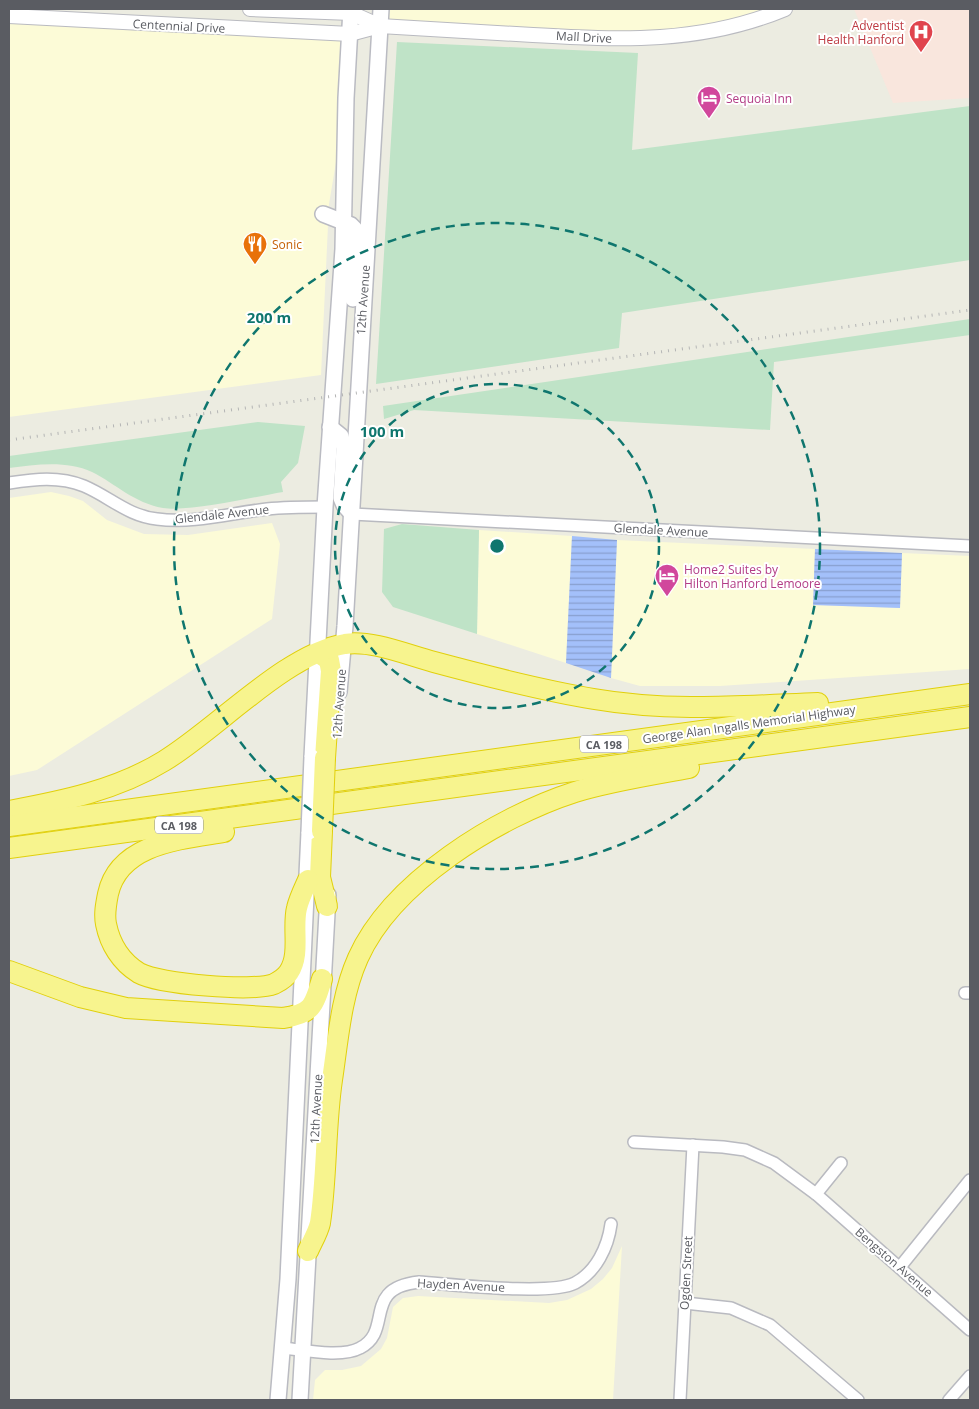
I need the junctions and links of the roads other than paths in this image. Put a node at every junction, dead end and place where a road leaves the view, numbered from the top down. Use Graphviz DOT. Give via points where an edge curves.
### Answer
graph roads {
  1 [pos="250,9"];
  2 [pos="381,9"];
  3 [pos="784,9"];
  4 [pos="351,11"];
  5 [pos="9,16"];
  6 [pos="380,26"];
  7 [pos="350,34"];
  8 [pos="323,214"];
  9 [pos="344,222"];
  10 [pos="360,348"];
  11 [pos="330,427"];
  12 [pos="9,483"];
  13 [pos="324,507"];
  14 [pos="352,514"];
  15 [pos="970,546"];
  16 [pos="344,644"];
  17 [pos="319,653"];
  18 [pos="970,694"];
  19 [pos="918,701"];
  20 [pos="970,717"];
  21 [pos="876,730"];
  22 [pos="324,757"];
  23 [pos="348,802"];
  24 [pos="9,810"];
  25 [pos="9,826"];
  26 [pos="321,831"];
  27 [pos="9,848"];
  28 [pos="308,880"];
  29 [pos="327,906"];
  30 [pos="9,971"];
  31 [pos="322,979"];
  32 [pos="301,1016"];
  33 [pos="634,1142"];
  34 [pos="693,1145"];
  35 [pos="841,1163"];
  36 [pos="970,1180"];
  37 [pos="816,1194"];
  38 [pos="611,1224"];
  39 [pos="308,1251"];
  40 [pos="900,1266"];
  41 [pos="685,1303"];
  42 [pos="970,1330"];
  43 [pos="282,1348"];
  44 [pos="303,1350"];
  45 [pos="970,1376"];
  46 [pos="278,1400"];
  47 [pos="300,1400"];
  48 [pos="680,1400"];
  49 [pos="858,1400"];
  50 [pos="949,1400"];
  1 -- 4 [label="street"];
  2 -- 6 [label="main road, 12th Avenue"];
  3 -- 6 [label="street, Mall Drive" via="726,28 652,39"];
  4 -- 6 [label="street, Mall Drive"];
  4 -- 7 [label="main road, 12th Avenue"];
  5 -- 7 [label="street, Centennial Drive"];
  6 -- 7 [label="street, Mall Drive"];
  6 -- 10 [label="main road, 12th Avenue"];
  7 -- 9 [label="main road, 12th Avenue"];
  8 -- 9 [label="main road"];
  9 -- 10 [label="main road" via="355,229 352,323"];
  9 -- 11 [label="main road, 12th Avenue"];
  10 -- 14 [label="main road, 12th Avenue"];
  11 -- 13 [label="main road, 12th Avenue"];
  11 -- 14 [label="main road" via="341,436 344,448 341,498"];
  12 -- 13 [label="street, Glendale Avenue" via="40,478 68,481 85,486 125,510 160,520"];
  13 -- 17 [label="main road, 12th Avenue"];
  14 -- 15 [label="street, Glendale Avenue"];
  14 -- 16 [label="main road, 12th Avenue"];
  16 -- 17 [label="highway"];
  16 -- 19 [label="highway" via="367,644 500,679 592,699 650,707"];
  16 -- 22 [label="main road, 12th Avenue"];
  17 -- 22 [label="highway" via="329,660 332,671"];
  17 -- 24 [label="highway" via="296,663 185,747 137,776 67,799"];
  18 -- 19 [label="highway, George Alan Ingalls Memorial Highway / CA 198"];
  19 -- 25 [label="highway, George Alan Ingalls Memorial Highway / CA 198"];
  20 -- 21 [label="highway, George Alan Ingalls Memorial Highway / CA 198"];
  21 -- 23 [label="highway, George Alan Ingalls Memorial Highway / CA 198"];
  21 -- 39 [label="highway" via="575,792 528,810 507,822 408,890 379,922 350,978 331,1083 320,1225"];
  22 -- 26 [label="highway, bridge"];
  23 -- 27 [label="highway, CA 198"];
  23 -- 28 [label="highway" via="272,824 186,838 144,850 125,863 112,881 105,910 107,930 123,960 153,979 250,987 270,985 290,971 295,948 296,909"];
  26 -- 28 [label="main road, 12th Avenue"];
  26 -- 29 [label="highway" via="320,877"];
  28 -- 32 [label="main road, 12th Avenue"];
  29 -- 31 [label="main road, 12th Avenue"];
  30 -- 32 [label="highway" via="80,997 126,1008 280,1018"];
  31 -- 32 [label="highway" via="317,998 309,1011"];
  31 -- 39 [label="main road, 12th Avenue"];
  32 -- 43 [label="main road, 12th Avenue"];
  33 -- 34 [label="street, Bengston Avenue"];
  34 -- 37 [label="street, Bengston Avenue" via="745,1150 764,1157 787,1170"];
  34 -- 41 [label="street, Ogden Street"];
  35 -- 37 [label="street"];
  36 -- 40 [label="street"];
  37 -- 40 [label="street, Bengston Avenue"];
  38 -- 44 [label="street, Hayden Avenue" via="606,1246 597,1262 574,1284 541,1289 419,1282 403,1284 391,1290 382,1302 376,1329 360,1348 350,1352"];
  39 -- 44 [label="main road, 12th Avenue"];
  40 -- 42 [label="street, Bengston Avenue"];
  41 -- 48 [label="street, Ogden Street"];
  41 -- 49 [label="street" via="731,1308 770,1325"];
  43 -- 44 [label="street, Hayden Avenue"];
  43 -- 46 [label="main road, 12th Avenue"];
  44 -- 47 [label="main road, 12th Avenue"];
  45 -- 50 [label="street"];
}
